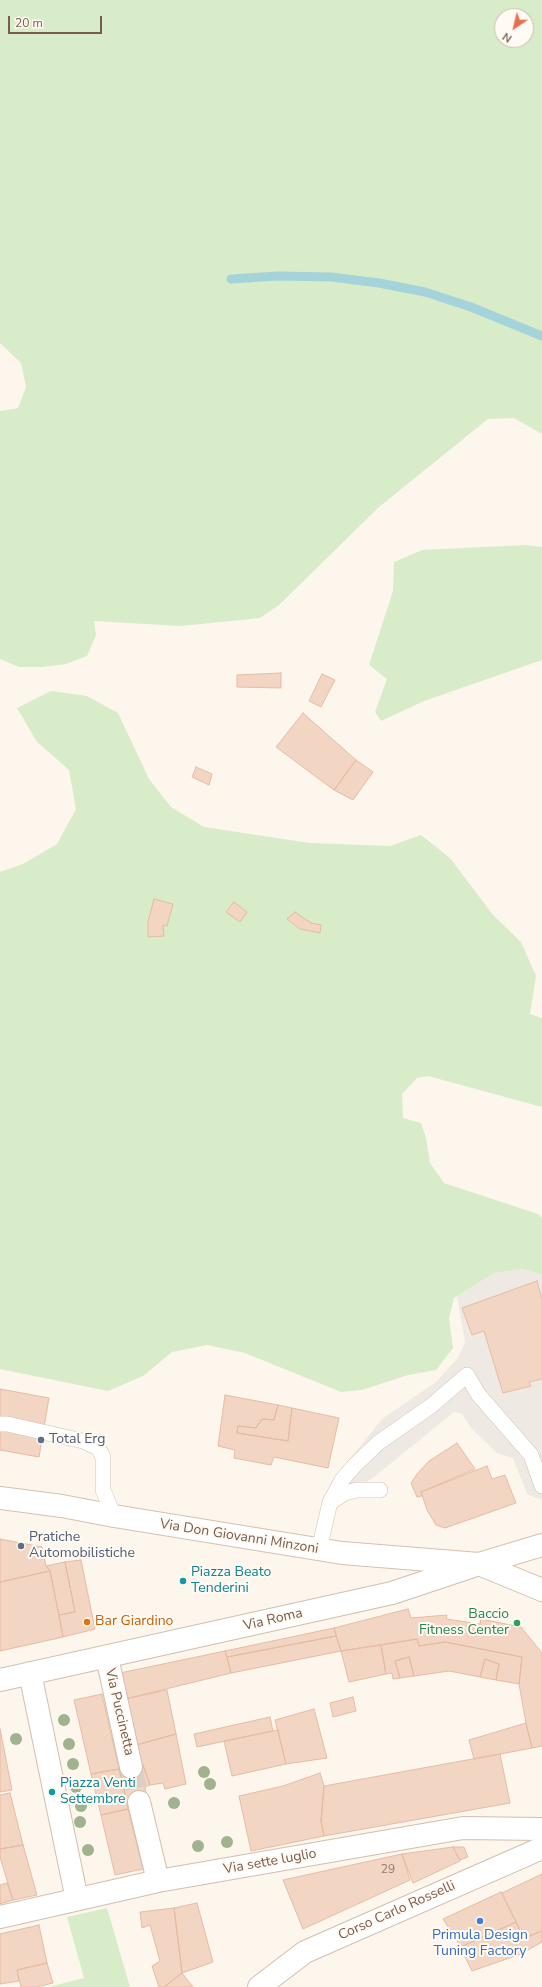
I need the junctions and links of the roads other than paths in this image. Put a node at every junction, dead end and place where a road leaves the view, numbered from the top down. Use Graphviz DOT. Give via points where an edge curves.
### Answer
graph roads {
  1 [pos="0,1424"];
  2 [pos="542,1486"];
  3 [pos="380,1490"];
  4 [pos="0,1498"];
  5 [pos="330,1502"];
  6 [pos="114,1516"];
  7 [pos="538,1549"];
  8 [pos="319,1550"];
  9 [pos="479,1564"];
  10 [pos="542,1590"];
  11 [pos="107,1657"];
  12 [pos="30,1673"];
  13 [pos="0,1680"];
  14 [pos="131,1766"];
  15 [pos="139,1802"];
  16 [pos="542,1829"];
  17 [pos="542,1848"];
  18 [pos="158,1881"];
  19 [pos="76,1899"];
  20 [pos="0,1917"];
  21 [pos="259,1987"];
  1 -- 6 [label="lane" via="83,1440 98,1448 103,1457 103,1490"];
  2 -- 5 [label="lane" via="531,1455 478,1394 467,1374 431,1406 378,1443 358,1461 342,1480"];
  3 -- 5 [label="lane" via="345,1492"];
  4 -- 6 [label="street, Via Don Giovanni Minzoni"];
  5 -- 8 [label="lane"];
  6 -- 8 [label="street, Via Don Giovanni Minzoni"];
  7 -- 9 [label="street, Via Roma"];
  8 -- 9 [label="street, Via Don Giovanni Minzoni"];
  9 -- 10 [label="street"];
  9 -- 11 [label="street, Via Roma" via="392,1593"];
  11 -- 12 [label="street, Via Roma"];
  11 -- 14 [label="street, Via Puccinetta"];
  12 -- 13 [label="street, Via Roma"];
  12 -- 19 [label="street"];
  15 -- 18 [label="street"];
  16 -- 18 [label="street, Via sette luglio" via="464,1828"];
  17 -- 21 [label="street, Corso Carlo Rosselli" via="305,1952"];
  18 -- 19 [label="street, Via sette luglio"];
  19 -- 20 [label="street, Via sette luglio"];
}
